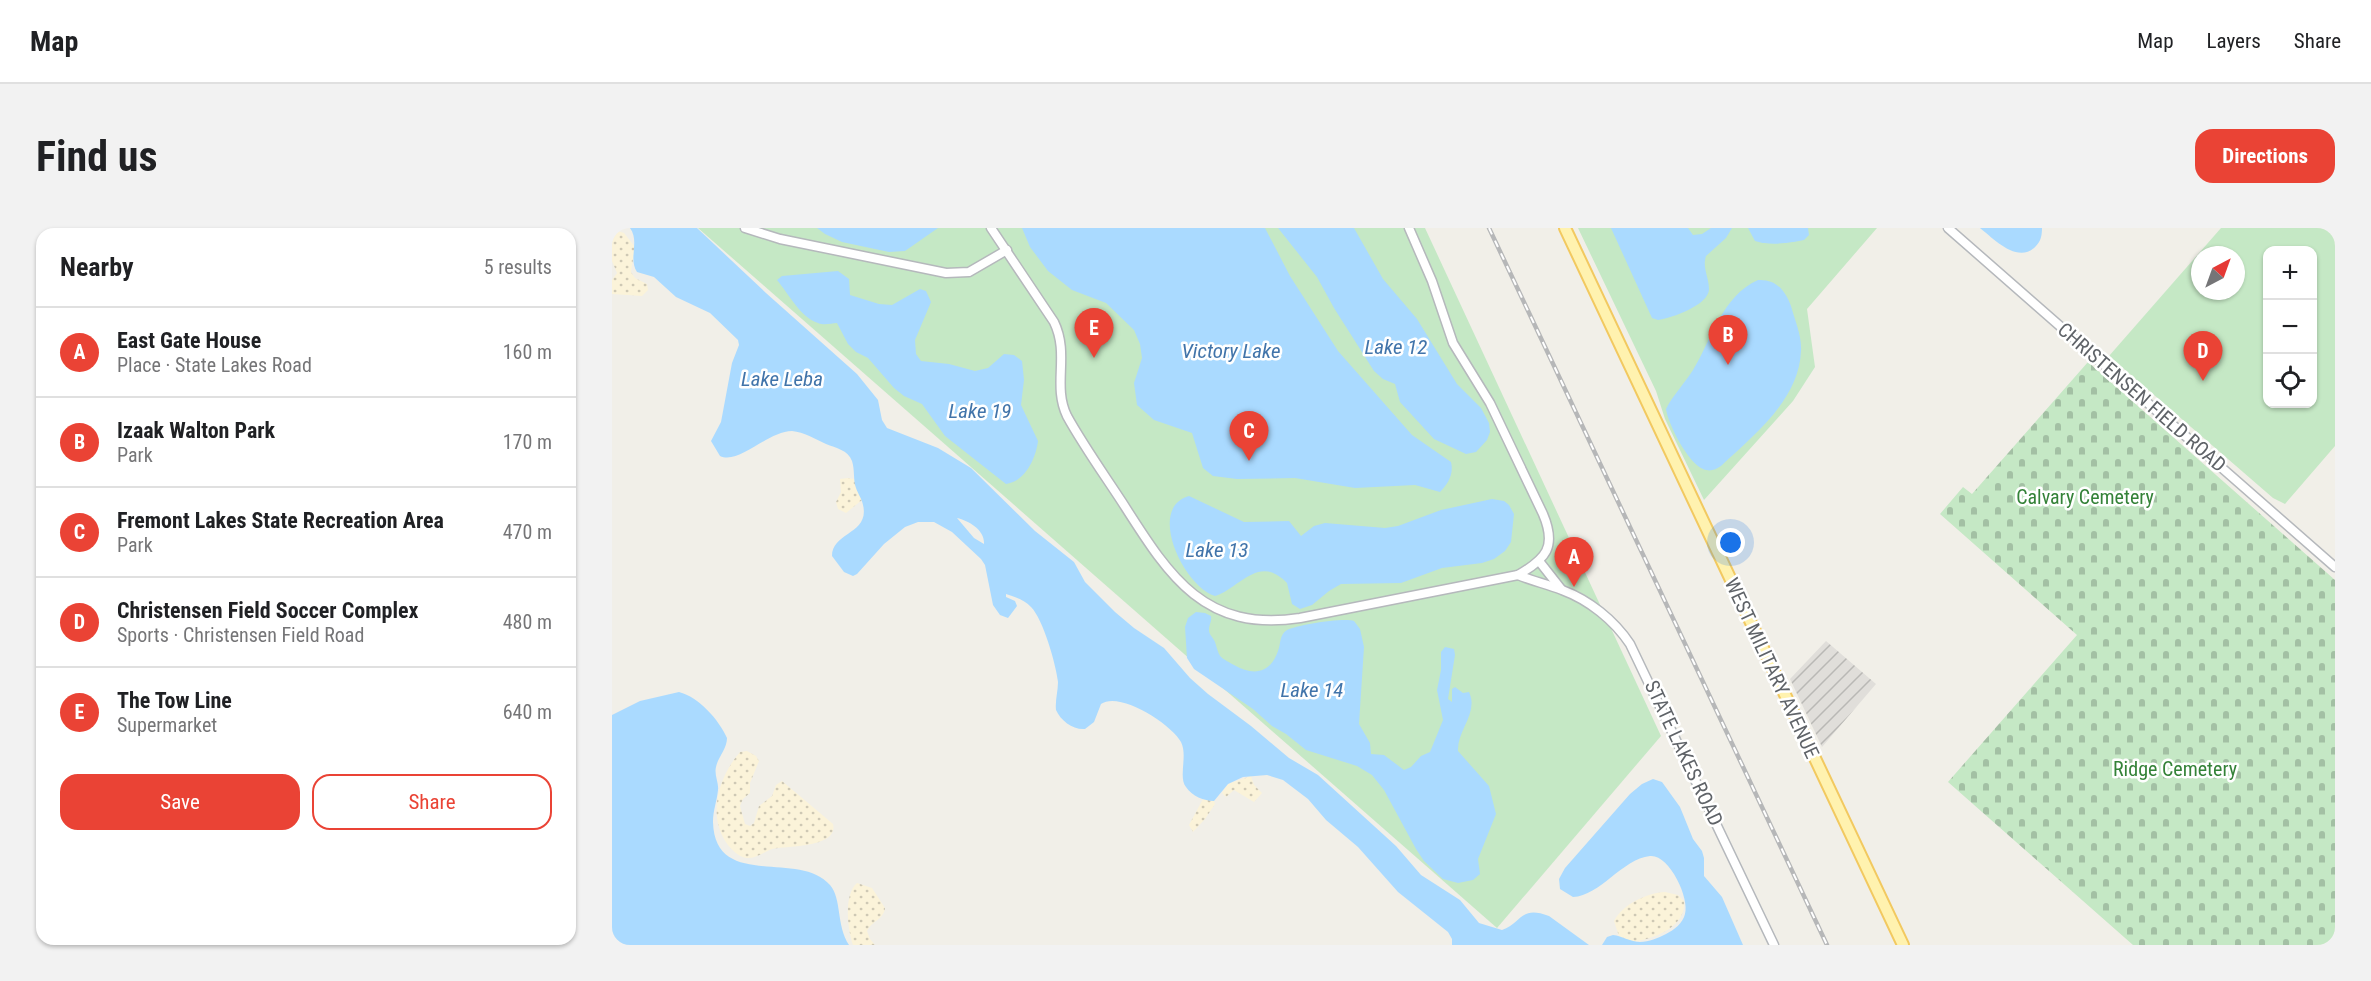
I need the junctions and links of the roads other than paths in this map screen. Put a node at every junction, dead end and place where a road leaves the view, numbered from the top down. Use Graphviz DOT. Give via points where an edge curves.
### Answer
graph roads {
  1 [pos="745,228"];
  2 [pos="991,228"];
  3 [pos="1409,228"];
  4 [pos="1565,228"];
  5 [pos="1948,228"];
  6 [pos="1007,250"];
  7 [pos="1539,561"];
  8 [pos="2335,567"];
  9 [pos="1518,574"];
  10 [pos="1561,589"];
  11 [pos="1774,945"];
  12 [pos="1903,945"];
  1 -- 6 [label="street" via="780,239 946,273 969,272"];
  2 -- 6 [label="street"];
  3 -- 7 [label="street" via="1453,343 1490,403 1547,524 1549,545"];
  4 -- 12 [label="main road, WEST MILITARY AVENUE"];
  5 -- 8 [label="street, CHRISTENSEN FIELD ROAD"];
  6 -- 9 [label="street" via="1059,334 1063,355 1061,398 1071,423 1158,557 1180,584 1203,601 1240,616 1279,621"];
  7 -- 9 [label="street"];
  7 -- 10 [label="street, STATE LAKES ROAD"];
  9 -- 10 [label="street, STATE LAKES ROAD"];
  10 -- 11 [label="street, STATE LAKES ROAD" via="1604,615 1630,644"];
}
